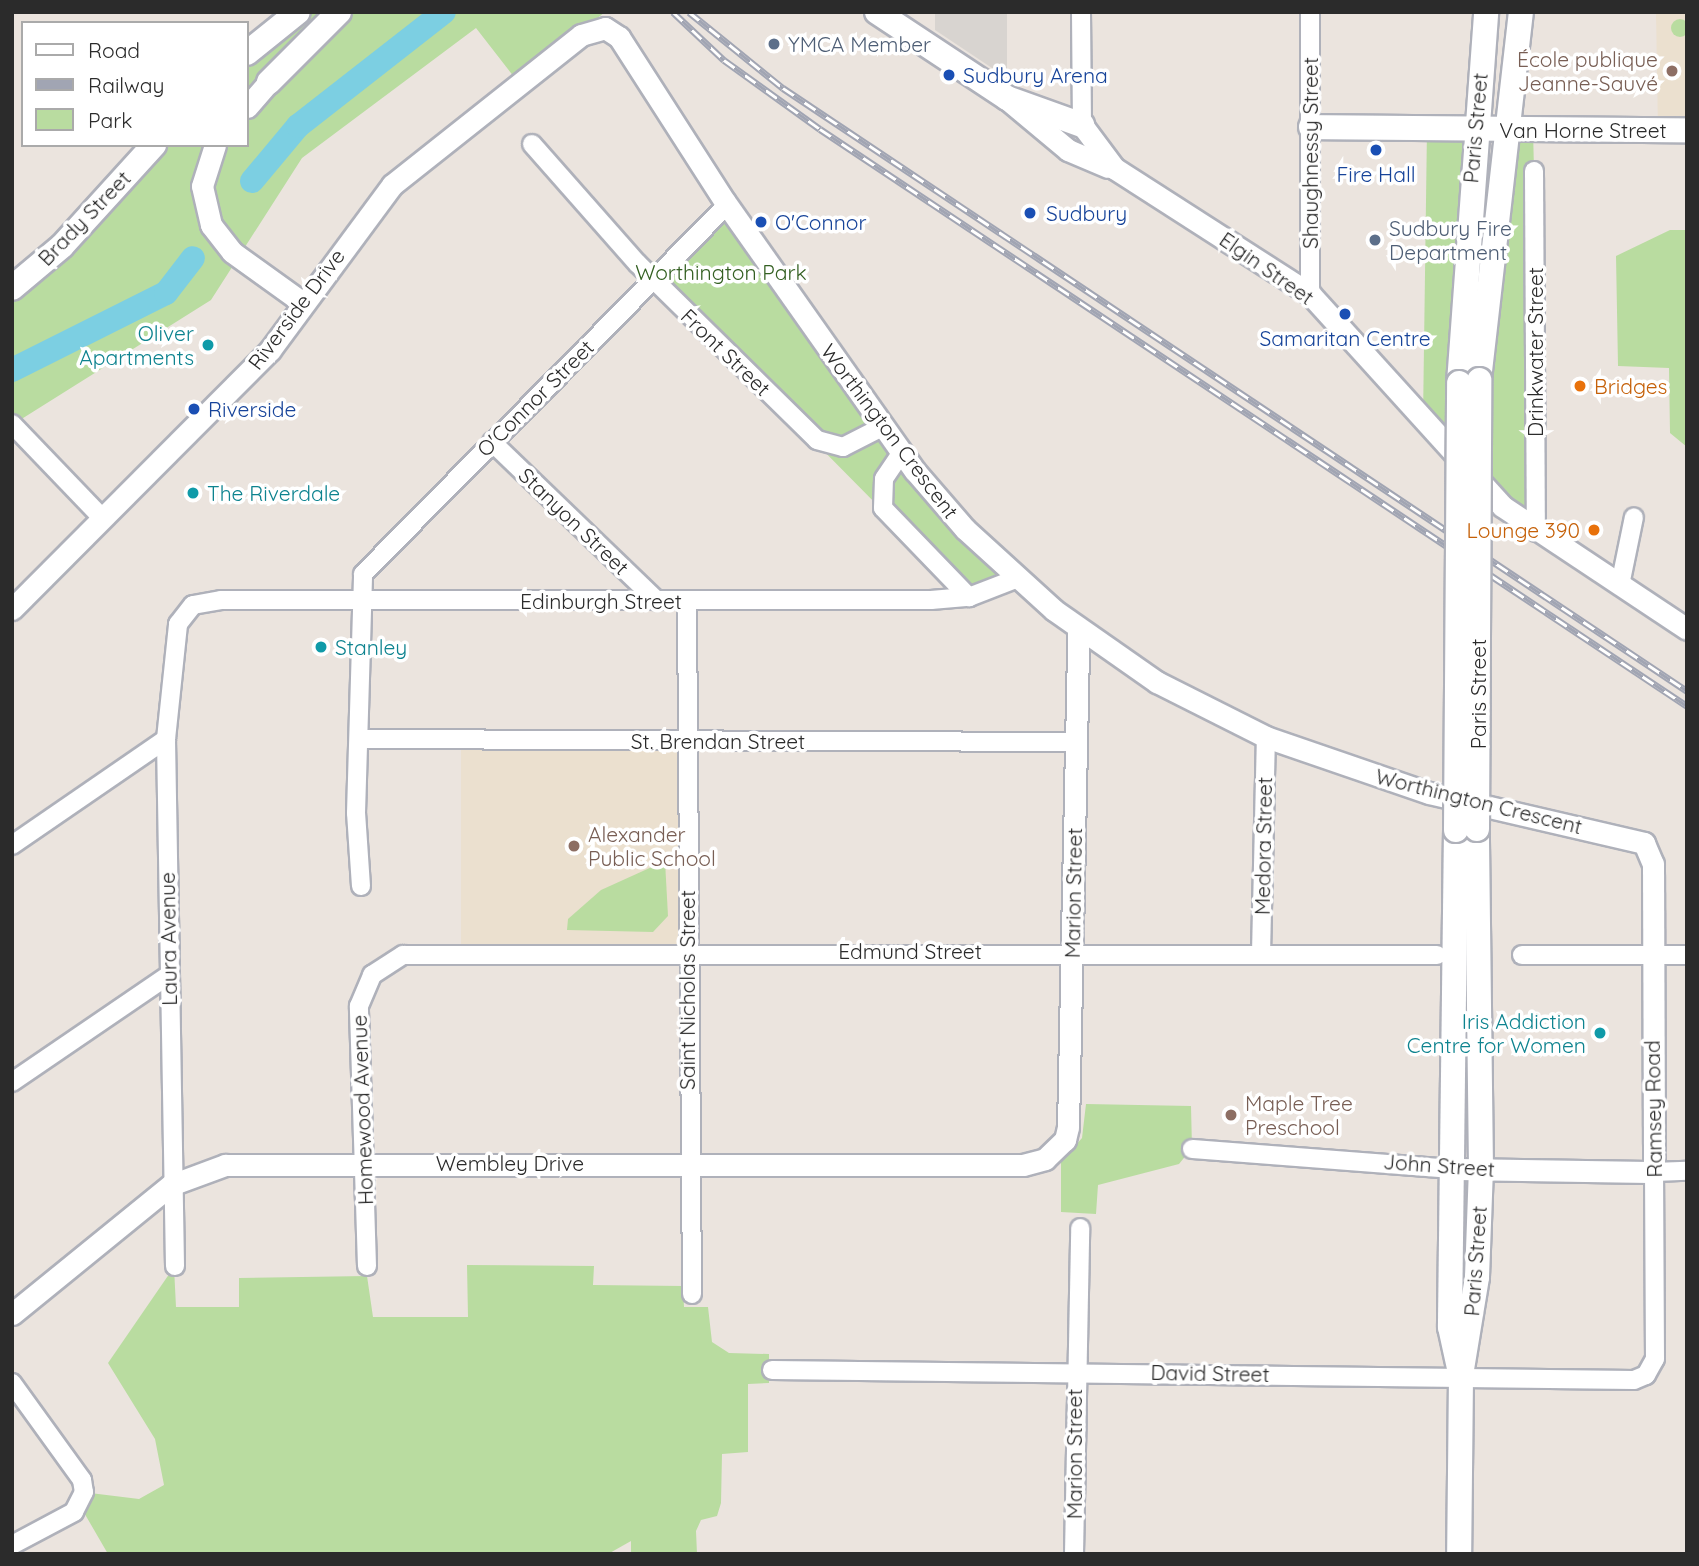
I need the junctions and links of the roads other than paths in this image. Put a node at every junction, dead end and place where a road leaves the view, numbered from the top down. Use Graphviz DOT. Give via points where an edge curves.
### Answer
graph roads {
  1 [pos="339,12"];
  2 [pos="877,12"];
  3 [pos="1081,12"];
  4 [pos="1310,12"];
  5 [pos="1486,12"];
  6 [pos="1521,12"];
  7 [pos="290,18"];
  8 [pos="594,29"];
  9 [pos="248,52"];
  10 [pos="269,82"];
  11 [pos="1007,98"];
  12 [pos="248,106"];
  13 [pos="1082,125"];
  14 [pos="1311,127"];
  15 [pos="1507,130"];
  16 [pos="1687,130"];
  17 [pos="1472,131"];
  18 [pos="532,144"];
  19 [pos="151,147"];
  20 [pos="214,147"];
  21 [pos="1114,169"];
  22 [pos="1534,171"];
  23 [pos="727,205"];
  24 [pos="653,279"];
  25 [pos="12,288"];
  26 [pos="1310,294"];
  27 [pos="303,303"];
  28 [pos="1469,381"];
  29 [pos="12,424"];
  30 [pos="883,427"];
  31 [pos="492,442"];
  32 [pos="902,452"];
  33 [pos="1634,517"];
  34 [pos="102,518"];
  35 [pos="1536,532"];
  36 [pos="1018,578"];
  37 [pos="1620,585"];
  38 [pos="969,597"];
  39 [pos="363,601"];
  40 [pos="657,601"];
  41 [pos="687,601"];
  42 [pos="12,608"];
  43 [pos="184,614"];
  44 [pos="1078,629"];
  45 [pos="1687,629"];
  46 [pos="1266,737"];
  47 [pos="166,739"];
  48 [pos="362,739"];
  49 [pos="688,741"];
  50 [pos="1075,742"];
  51 [pos="1467,829"];
  52 [pos="1644,843"];
  53 [pos="12,845"];
  54 [pos="361,886"];
  55 [pos="687,951"];
  56 [pos="1073,952"];
  57 [pos="1261,954"];
  58 [pos="1437,955"];
  59 [pos="1522,955"];
  60 [pos="1652,955"];
  61 [pos="1687,955"];
  62 [pos="386,963"];
  63 [pos="169,975"];
  64 [pos="12,1082"];
  65 [pos="1192,1149"];
  66 [pos="1054,1152"];
  67 [pos="364,1163"];
  68 [pos="687,1164"];
  69 [pos="1453,1169"];
  70 [pos="1481,1169"];
  71 [pos="1687,1171"];
  72 [pos="1654,1172"];
  73 [pos="171,1185"];
  74 [pos="1080,1228"];
  75 [pos="175,1266"];
  76 [pos="367,1266"];
  77 [pos="692,1294"];
  78 [pos="12,1314"];
  79 [pos="772,1370"];
  80 [pos="1074,1370"];
  81 [pos="1646,1375"];
  82 [pos="1461,1377"];
  83 [pos="12,1384"];
  84 [pos="12,1545"];
  85 [pos="1074,1554"];
  86 [pos="1459,1554"];
  1 -- 10 [label="main road"];
  2 -- 11 [label="main road"];
  3 -- 13 [label="street"];
  4 -- 14 [label="street, Shaughnessy Street"];
  5 -- 17 [label="main road, Paris Street"];
  6 -- 15 [label="main road, Paris Street"];
  7 -- 9 [label="main road"];
  7 -- 10 [label="main road" via="284,52"];
  8 -- 23 [label="street, Worthington Crescent" via="619,37"];
  8 -- 27 [label="street, Riverside Drive" via="392,185"];
  10 -- 12 [label="street"];
  11 -- 13 [label="main road"];
  11 -- 21 [label="street" via="1068,150"];
  13 -- 21 [label="street, Elgin Street"];
  14 -- 17 [label="main road, Van Horne Street"];
  14 -- 26 [label="street, Shaughnessy Street"];
  15 -- 16 [label="main road, Van Horne Street"];
  15 -- 17 [label="main road, Van Horne Street"];
  15 -- 28 [label="main road, Paris Street"];
  17 -- 28 [label="main road, Paris Street"];
  18 -- 24 [label="street, Front Street"];
  19 -- 25 [label="main road, Brady Street" via="62,246"];
  20 -- 27 [label="street" via="202,186 211,225 232,252"];
  21 -- 26 [label="street, Elgin Street"];
  22 -- 35 [label="street, Drinkwater Street"];
  23 -- 24 [label="street, O'Connor Street"];
  23 -- 30 [label="street, Worthington Crescent"];
  24 -- 30 [label="street, Front Street" via="826,447 843,447"];
  24 -- 31 [label="street, O'Connor Street"];
  26 -- 35 [label="street, Elgin Street" via="1503,506"];
  27 -- 34 [label="street, Riverside Drive" via="270,350"];
  28 -- 51 [label="main road, Paris Street, bridge"];
  29 -- 34 [label="street"];
  30 -- 32 [label="street, Worthington Crescent"];
  31 -- 39 [label="street, O'Connor Street" via="367,566"];
  31 -- 40 [label="street, Stanyon Street"];
  32 -- 36 [label="street, Worthington Crescent" via="965,529"];
  32 -- 38 [label="street" via="884,479 883,508"];
  33 -- 37 [label="street"];
  34 -- 42 [label="street, Riverside Drive"];
  35 -- 37 [label="street, Elgin Street"];
  36 -- 38 [label="street, Edinburgh Street"];
  36 -- 44 [label="street, Worthington Crescent"];
  37 -- 45 [label="street, Elgin Street"];
  38 -- 41 [label="street, Edinburgh Street"];
  39 -- 40 [label="street, Edinburgh Street"];
  39 -- 43 [label="street, Edinburgh Street" via="221,600 193,605"];
  39 -- 48 [label="street"];
  40 -- 41 [label="street, Edinburgh Street"];
  41 -- 49 [label="street, Saint Nicholas Street"];
  43 -- 47 [label="street, Laura Avenue"];
  44 -- 46 [label="street, Worthington Crescent" via="1185,699"];
  44 -- 50 [label="street, Marion Street"];
  46 -- 52 [label="street, Worthington Crescent" via="1429,793"];
  46 -- 57 [label="street, Medora Street"];
  47 -- 53 [label="street"];
  47 -- 63 [label="street, Laura Avenue"];
  48 -- 49 [label="street, St. Brendan Street"];
  48 -- 54 [label="street" via="356,813"];
  49 -- 50 [label="street, St. Brendan Street"];
  49 -- 55 [label="street, Saint Nicholas Street"];
  50 -- 56 [label="street, Marion Street"];
  51 -- 69 [label="main road, Paris Street"];
  51 -- 70 [label="main road, Paris Street"];
  52 -- 60 [label="street, Ramsey Road" via="1653,864"];
  55 -- 56 [label="street, Edmund Street"];
  55 -- 62 [label="street, Edmund Street" via="415,952"];
  55 -- 68 [label="street, Saint Nicholas Street"];
  56 -- 57 [label="street, Edmund Street"];
  56 -- 66 [label="street, Marion Street" via="1068,1127"];
  57 -- 58 [label="street, Edmund Street"];
  59 -- 60 [label="street"];
  60 -- 61 [label="street"];
  60 -- 72 [label="street, Ramsey Road"];
  62 -- 67 [label="street, Homewood Avenue" via="365,986 359,1006"];
  63 -- 64 [label="street"];
  63 -- 73 [label="street, Laura Avenue"];
  65 -- 69 [label="street, John Street"];
  66 -- 68 [label="street, Wembley Drive" via="1023,1165"];
  67 -- 68 [label="street, Wembley Drive"];
  67 -- 73 [label="street, Wembley Drive" via="225,1165"];
  67 -- 76 [label="street, Homewood Avenue"];
  68 -- 77 [label="street, Saint Nicholas Street"];
  69 -- 70 [label="street, John Street"];
  69 -- 82 [label="main road, Paris Street" via="1450,1328"];
  70 -- 72 [label="street, John Street"];
  70 -- 82 [label="main road, Paris Street" via="1477,1277"];
  71 -- 72 [label="street, John Street"];
  72 -- 81 [label="street, Ramsey Road" via="1655,1359"];
  73 -- 75 [label="street, Laura Avenue"];
  73 -- 78 [label="street, Wembley Drive"];
  74 -- 80 [label="street, Marion Street"];
  79 -- 80 [label="street, David Street"];
  80 -- 82 [label="street, David Street"];
  80 -- 85 [label="street, Marion Street"];
  81 -- 82 [label="street, David Street"];
  82 -- 86 [label="main road, Paris Street"];
  83 -- 84 [label="street" via="82,1480 83,1498 74,1512"];
}
